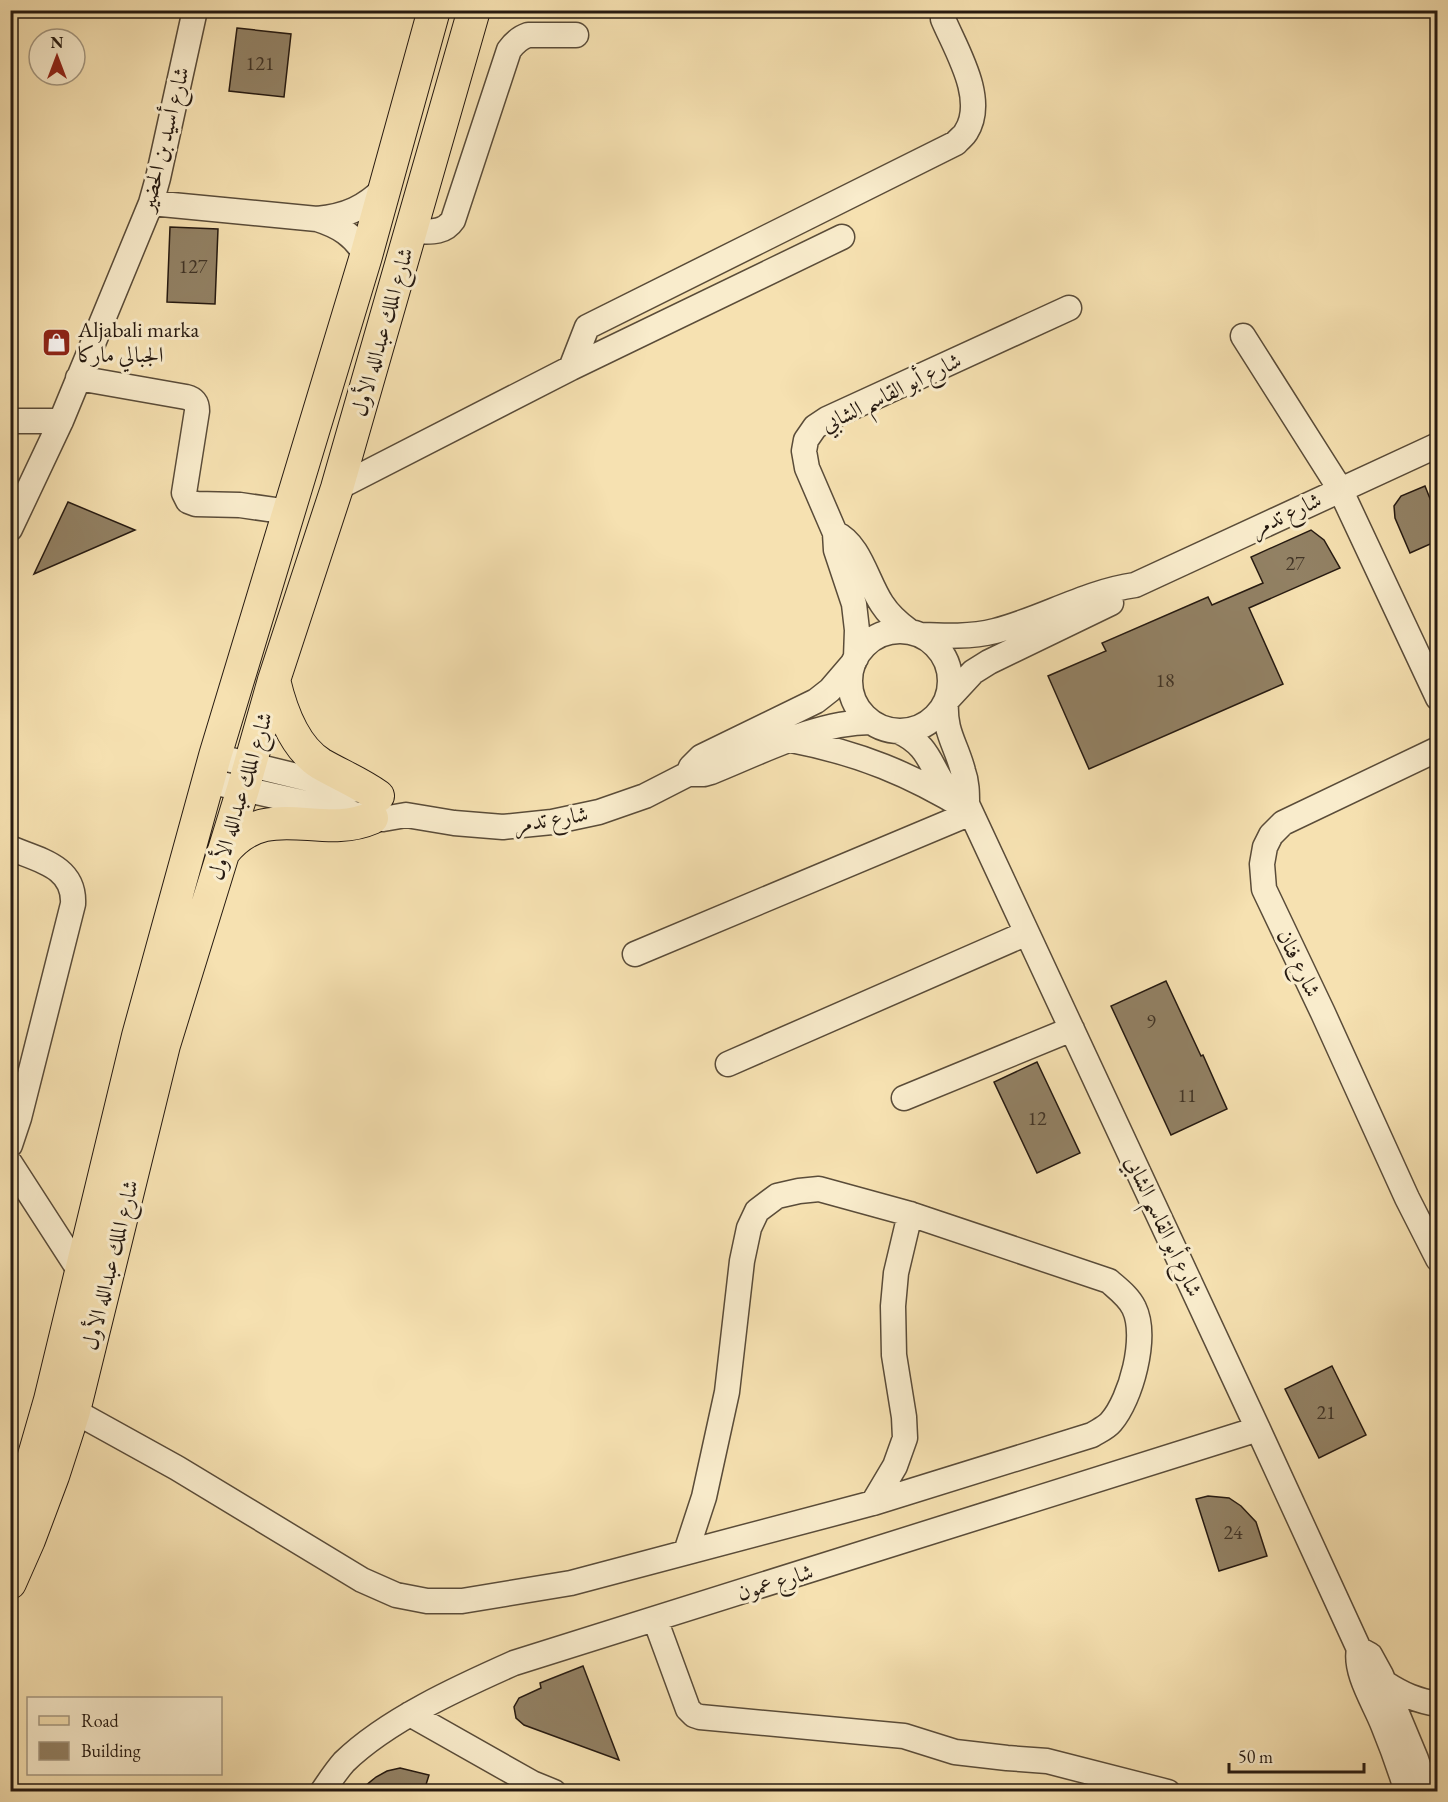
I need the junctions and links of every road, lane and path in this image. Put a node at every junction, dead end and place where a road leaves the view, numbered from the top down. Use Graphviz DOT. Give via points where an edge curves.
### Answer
graph roads {
  1 [pos="195,10"];
  2 [pos="435,10"];
  3 [pos="474,10"];
  4 [pos="943,19"];
  5 [pos="576,35"];
  6 [pos="386,187"];
  7 [pos="151,203"];
  8 [pos="317,219"];
  9 [pos="411,231"];
  10 [pos="842,237"];
  11 [pos="366,256"];
  12 [pos="1069,308"];
  13 [pos="1243,336"];
  14 [pos="571,368"];
  15 [pos="78,378"];
  16 [pos="10,421"];
  17 [pos="61,421"];
  18 [pos="1435,452"];
  19 [pos="337,488"];
  20 [pos="1340,489"];
  21 [pos="289,512"];
  22 [pos="10,529"];
  23 [pos="835,532"];
  24 [pos="1135,585"];
  25 [pos="915,633"];
  26 [pos="855,660"];
  27 [pos="274,680"];
  28 [pos="1437,698"];
  29 [pos="947,700"];
  30 [pos="871,722"];
  31 [pos="898,731"];
  32 [pos="791,740"];
  33 [pos="1437,749"];
  34 [pos="212,769"];
  35 [pos="688,774"];
  36 [pos="246,777"];
  37 [pos="375,807"];
  38 [pos="969,809"];
  39 [pos="10,848"];
  40 [pos="223,853"];
  41 [pos="1027,933"];
  42 [pos="635,954"];
  43 [pos="1072,1029"];
  44 [pos="728,1064"];
  45 [pos="904,1098"];
  46 [pos="10,1145"];
  47 [pos="10,1162"];
  48 [pos="910,1214"];
  49 [pos="1437,1259"];
  50 [pos="81,1273"];
  51 [pos="62,1406"];
  52 [pos="1258,1429"];
  53 [pos="873,1503"];
  54 [pos="10,1519"];
  55 [pos="686,1552"];
  56 [pos="10,1583"];
  57 [pos="655,1619"];
  58 [pos="1359,1649"];
  59 [pos="1385,1683"];
  60 [pos="1437,1704"];
  61 [pos="410,1714"];
  62 [pos="1437,1776"];
  63 [pos="530,1787"];
  64 [pos="322,1791"];
  65 [pos="554,1791"];
  66 [pos="1168,1791"];
  67 [pos="1407,1791"];
  68 [pos="1429,1791"];
  1 -- 7 [label="street, شارع أسيد بن الحضير"];
  2 -- 6 [label="main road, شارع الملك عبدالله الأول"];
  3 -- 9 [label="main road, شارع الملك عبدالله الأول"];
  4 -- 14 [label="street" via="971,84 972,116 956,143 587,327"];
  5 -- 9 [label="street" via="528,35 512,45 453,220 442,230"];
  6 -- 8 [label="street" via="362,207"];
  6 -- 11 [label="main road, شارع الملك عبدالله الأول"];
  7 -- 8 [label="street"];
  7 -- 15 [label="street, شارع أسيد بن الحضير"];
  8 -- 11 [label="street" via="340,227"];
  9 -- 19 [label="main road, شارع الملك عبدالله الأول"];
  10 -- 14 [label="street"];
  11 -- 21 [label="main road, شارع الملك عبدالله الأول"];
  12 -- 23 [label="street, شارع أبو القاسم الشابي" via="826,419 814,428 804,451 807,468"];
  13 -- 20 [label="street"];
  14 -- 19 [label="street"];
  15 -- 17 [label="street, شارع أسيد بن الحضير"];
  15 -- 21 [label="street" via="193,400 197,411 184,493 188,501"];
  16 -- 17 [label="street"];
  17 -- 22 [label="street, شارع أسيد بن الحضير"];
  18 -- 20 [label="street, شارع تدمر"];
  19 -- 27 [label="main road, شارع الملك عبدالله الأول"];
  20 -- 24 [label="street, شارع تدمر"];
  20 -- 28 [label="street"];
  21 -- 34 [label="main road, شارع الملك عبدالله الأول"];
  23 -- 25 [label="street, شارع أبو القاسم الشابي" via="850,544 883,606"];
  23 -- 26 [label="street, شارع أبو القاسم الشابي" via="836,550 855,604"];
  24 -- 25 [label="street, شارع تدمر" via="1101,592 995,631 958,636"];
  24 -- 29 [label="street, شارع تدمر" via="1103,608 988,662"];
  25 -- 26 [label="street" via="893,631 878,636 865,645"];
  25 -- 29 [label="street" via="934,643 944,655 951,684"];
  26 -- 30 [label="street" via="850,686 853,700"];
  26 -- 35 [label="street, شارع تدمر" via="816,701 701,757"];
  27 -- 36 [label="main road, شارع الملك عبدالله الأول"];
  27 -- 37 [label="main road" via="290,726 309,753 319,763 359,783"];
  29 -- 31 [label="street" via="927,724"];
  29 -- 38 [label="street, شارع أبو القاسم الشابي" via="948,729 963,769"];
  30 -- 31 [label="street"];
  30 -- 32 [label="street, شارع تدمر" via="830,726"];
  31 -- 38 [label="street, شارع أبو القاسم الشابي" via="919,744 951,793"];
  32 -- 35 [label="street, شارع تدمر" via="711,772"];
  32 -- 38 [label="street" via="884,765"];
  33 -- 49 [label="street, شارع فنان" via="1283,823 1271,835 1262,864 1264,889"];
  34 -- 36 [label="street, شارع تدمر"];
  34 -- 50 [label="main road, شارع الملك عبدالله الأول" via="138,1036"];
  35 -- 37 [label="street, شارع تدمر" via="645,796 599,812 552,822 503,826 406,815 383,819"];
  36 -- 37 [label="street, شارع تدمر"];
  36 -- 40 [label="main road, شارع الملك عبدالله الأول"];
  37 -- 40 [label="main road" via="351,825 270,823 248,830"];
  38 -- 41 [label="street, شارع أبو القاسم الشابي"];
  38 -- 42 [label="street"];
  39 -- 46 [label="street" via="57,869 68,880 73,896"];
  40 -- 51 [label="main road, شارع الملك عبدالله الأول"];
  41 -- 43 [label="street, شارع أبو القاسم الشابي"];
  41 -- 44 [label="street"];
  43 -- 45 [label="street"];
  43 -- 52 [label="street, شارع أبو القاسم الشابي"];
  47 -- 50 [label="street"];
  48 -- 53 [label="street" via="896,1273 893,1306 894,1354 905,1438 895,1466"];
  48 -- 53 [label="street" via="1109,1281 1135,1309 1139,1332 1136,1370 1110,1423 1092,1436"];
  48 -- 55 [label="street" via="819,1189 777,1196 757,1211 742,1260 727,1392 704,1497"];
  50 -- 51 [label="main road, شارع الملك عبدالله الأول"];
  51 -- 54 [label="main road, شارع الملك عبدالله الأول" via="31,1466"];
  51 -- 55 [label="street" via="177,1468 362,1580 396,1595 427,1601 462,1601 571,1583"];
  51 -- 56 [label="main road, شارع الملك عبدالله الأول" via="53,1476"];
  52 -- 57 [label="street, شارع عمون"];
  52 -- 58 [label="street, شارع أبو القاسم الشابي"];
  53 -- 55 [label="street"];
  57 -- 61 [label="street, شارع عمون" via="514,1663"];
  57 -- 66 [label="street" via="688,1708 700,1717 904,1736 956,1752 1047,1761"];
  58 -- 59 [label="street, شارع أبو القاسم الشابي" via="1370,1655"];
  58 -- 67 [label="street, شارع أبو القاسم الشابي" via="1361,1673"];
  59 -- 60 [label="street" via="1422,1702"];
  59 -- 68 [label="street, شارع أبو القاسم الشابي"];
  61 -- 63 [label="street"];
  61 -- 64 [label="street, شارع عمون" via="344,1763"];
  62 -- 68 [label="street"];
  63 -- 65 [label="street"];
}
